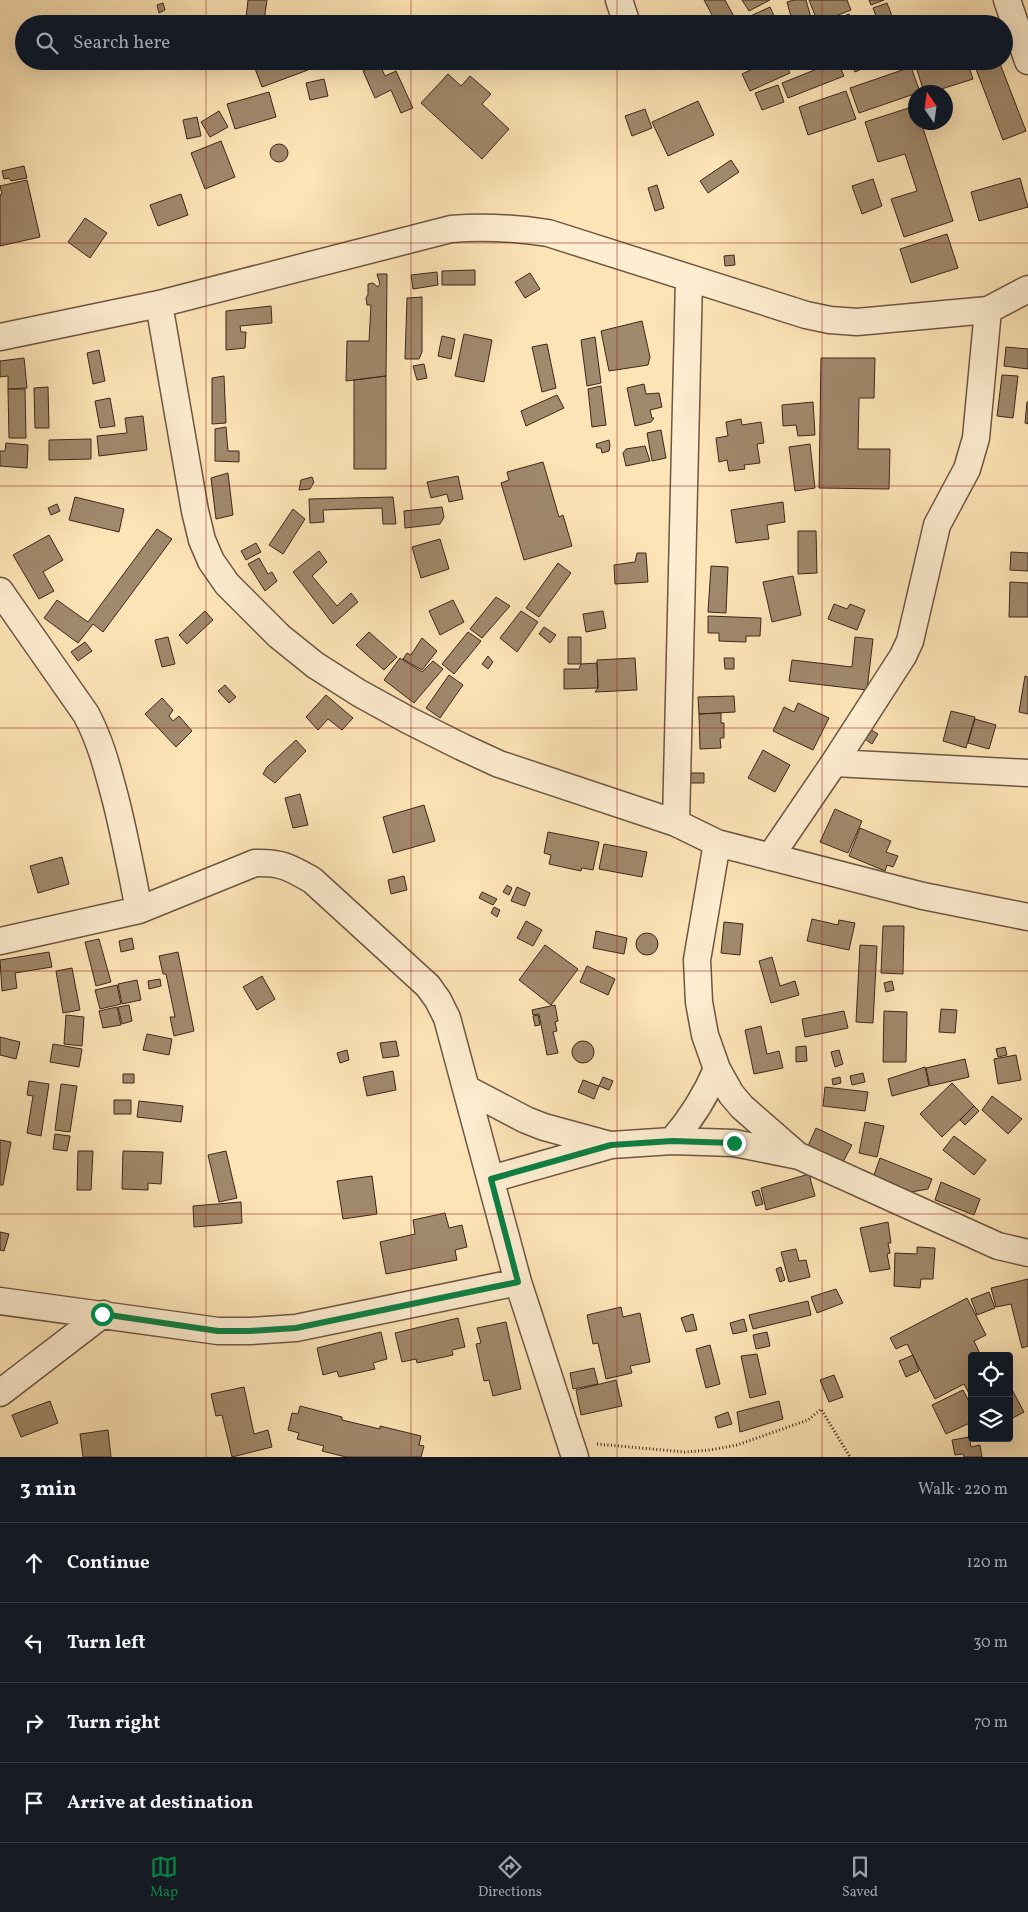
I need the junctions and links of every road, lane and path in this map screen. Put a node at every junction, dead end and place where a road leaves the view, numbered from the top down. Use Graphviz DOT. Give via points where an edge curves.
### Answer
graph roads {
  1 [pos="619,0"];
  2 [pos="1007,0"];
  3 [pos="624,15"];
  4 [pos="1012,15"];
  5 [pos="1013,17"];
  6 [pos="1028,61"];
  7 [pos="689,279"];
  8 [pos="1028,290"];
  9 [pos="159,304"];
  10 [pos="988,310"];
  11 [pos="0,337"];
  12 [pos="0,591"];
  13 [pos="834,763"];
  14 [pos="1028,773"];
  15 [pos="676,823"];
  16 [pos="718,843"];
  17 [pos="770,857"];
  18 [pos="139,910"];
  19 [pos="1028,917"];
  20 [pos="0,941"];
  21 [pos="717,1069"];
  22 [pos="466,1089"];
  23 [pos="672,1141"];
  24 [pos="611,1145"];
  25 [pos="799,1156"];
  26 [pos="491,1179"];
  27 [pos="1028,1253"];
  28 [pos="518,1282"];
  29 [pos="0,1301"];
  30 [pos="102,1314"];
  31 [pos="0,1393"];
  32 [pos="572,1449"];
  33 [pos="850,1457"];
  1 -- 3 [label="street"];
  2 -- 4 [label="street"];
  5 -- 6 [label="street"];
  7 -- 9 [label="street" via="548,233 479,226 451,229"];
  7 -- 10 [label="street" via="830,320 856,322"];
  7 -- 15 [label="street"];
  8 -- 10 [label="street"];
  9 -- 11 [label="street"];
  9 -- 15 [label="street" via="202,540 227,584 242,601 315,665 408,720 499,764"];
  10 -- 13 [label="street" via="976,438 967,469 937,525 910,640"];
  12 -- 18 [label="street" via="97,734 128,849"];
  13 -- 14 [label="street"];
  13 -- 17 [label="street"];
  15 -- 16 [label="street"];
  16 -- 17 [label="street"];
  16 -- 21 [label="street" via="697,960 699,1002"];
  17 -- 19 [label="street" via="923,896"];
  18 -- 20 [label="street"];
  18 -- 22 [label="street" via="255,863 274,863 312,880 428,986 447,1018"];
  21 -- 23 [label="street" via="697,1108"];
  21 -- 25 [label="street" via="742,1107"];
  22 -- 24 [label="street" via="544,1127"];
  22 -- 26 [label="street"];
  23 -- 24 [label="street"];
  23 -- 25 [label="street" via="734,1143"];
  24 -- 26 [label="street"];
  25 -- 27 [label="street" via="998,1246"];
  26 -- 28 [label="street"];
  28 -- 30 [label="street" via="296,1328 218,1331"];
  28 -- 32 [label="street"];
  29 -- 30 [label="street"];
  30 -- 31 [label="street"];
  32 -- 33 [label="path" via="710,1450 736,1445 808,1420 821,1409"];
}
